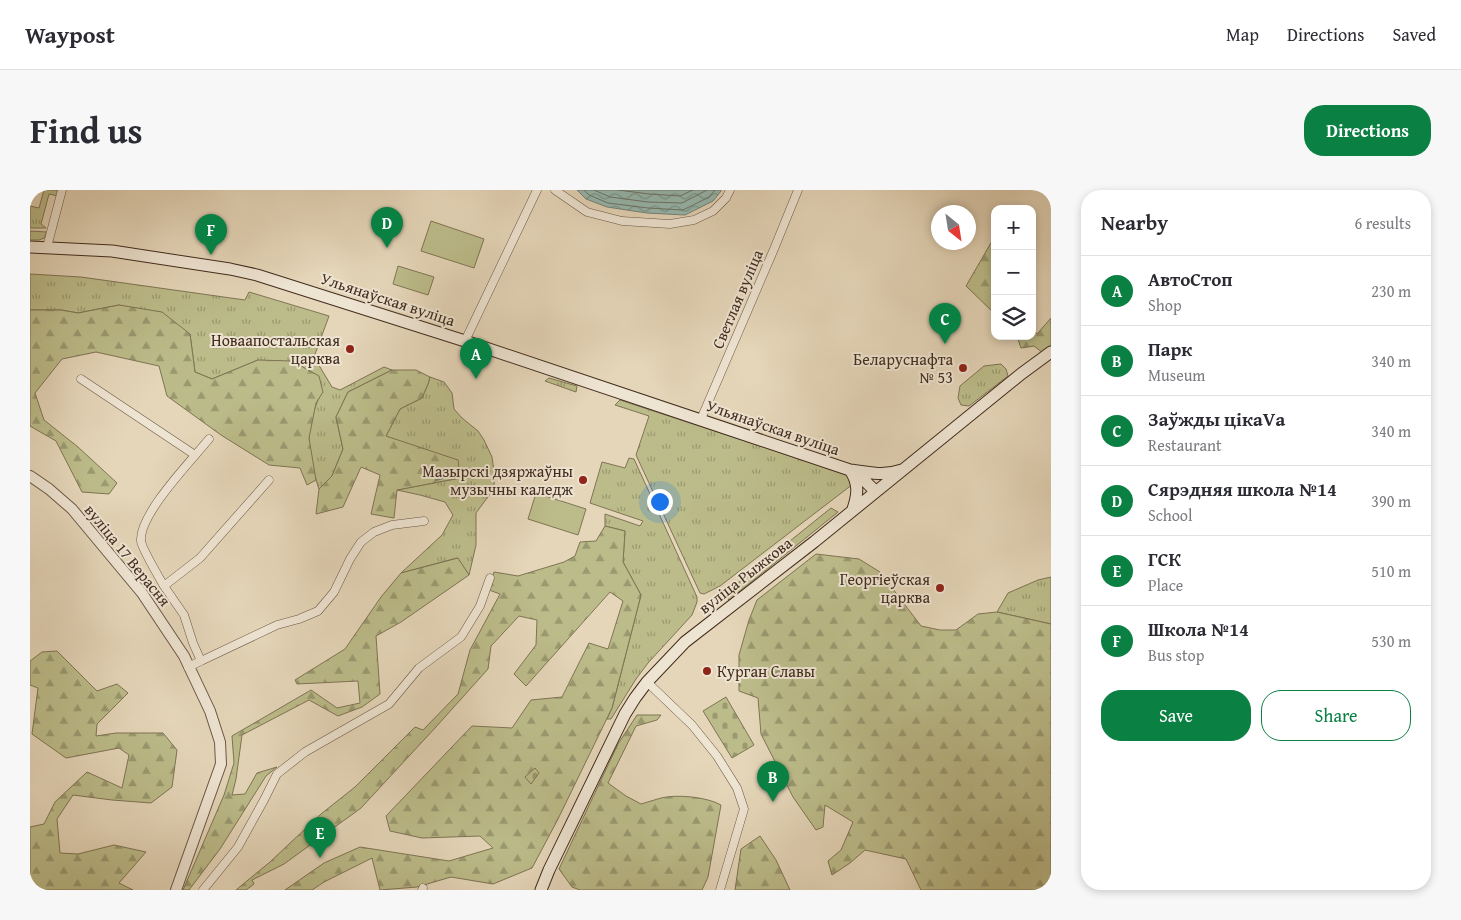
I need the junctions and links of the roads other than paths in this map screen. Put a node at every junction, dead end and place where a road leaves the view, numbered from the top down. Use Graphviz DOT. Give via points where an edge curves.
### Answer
graph roads {
  1 [pos="62,190"];
  2 [pos="537,190"];
  3 [pos="556,190"];
  4 [pos="730,190"];
  5 [pos="798,190"];
  6 [pos="30,247"];
  7 [pos="47,247"];
  8 [pos="466,341"];
  9 [pos="1051,352"];
  10 [pos="81,379"];
  11 [pos="700,419"];
  12 [pos="209,439"];
  13 [pos="196,455"];
  14 [pos="850,470"];
  15 [pos="902,470"];
  16 [pos="870,472"];
  17 [pos="30,476"];
  18 [pos="269,480"];
  19 [pos="875,491"];
  20 [pos="853,509"];
  21 [pos="424,521"];
  22 [pos="490,578"];
  23 [pos="164,586"];
  24 [pos="201,661"];
  25 [pos="188,667"];
  26 [pos="647,682"];
  27 [pos="176,890"];
  28 [pos="203,890"];
  29 [pos="541,890"];
  30 [pos="720,890"];
  1 -- 7 [label="street"];
  2 -- 8 [label="street"];
  3 -- 4 [label="street" via="587,212 622,221 670,224 694,220 712,211"];
  5 -- 11 [label="street, Светлая вуліца"];
  6 -- 7 [label="main road, Ульянаўская вуліца"];
  7 -- 8 [label="main road, Ульянаўская вуліца" via="112,251 258,275"];
  8 -- 11 [label="main road, Ульянаўская вуліца"];
  9 -- 15 [label="main road, вуліца Рыжкова"];
  10 -- 13 [label="street"];
  11 -- 14 [label="main road, Ульянаўская вуліца"];
  12 -- 13 [label="street, вуліца 17 Верасня"];
  13 -- 23 [label="street, вуліца 17 Верасня" via="149,514 141,532 141,543"];
  14 -- 16 [label="main road, Ульянаўская вуліца"];
  14 -- 19 [label="main road"];
  14 -- 20 [label="main road" via="858,492"];
  15 -- 16 [label="main road, Ульянаўская вуліца" via="886,474"];
  15 -- 19 [label="main road, вуліца Рыжкова"];
  16 -- 19 [label="main road" via="877,485"];
  17 -- 25 [label="street, вуліца 17 Верасня" via="72,509 142,592"];
  18 -- 23 [label="street, вуліца 17 Верасня" via="200,558"];
  19 -- 20 [label="main road, вуліца Рыжкова"];
  20 -- 26 [label="main road, вуліца Рыжкова" via="685,642"];
  21 -- 24 [label="street" via="392,524 360,542 334,592 318,610 277,625"];
  22 -- 28 [label="street" via="480,606 461,637 419,668 389,704 305,752 277,774 238,846"];
  23 -- 24 [label="street, вуліца 17 Верасня" via="184,615"];
  24 -- 25 [label="street"];
  25 -- 27 [label="street, вуліца 17 Верасня" via="210,711 220,742 221,764"];
  26 -- 29 [label="main road, вуліца Рыжкова" via="626,714"];
  26 -- 30 [label="street" via="692,725 738,788 744,809"];
}
